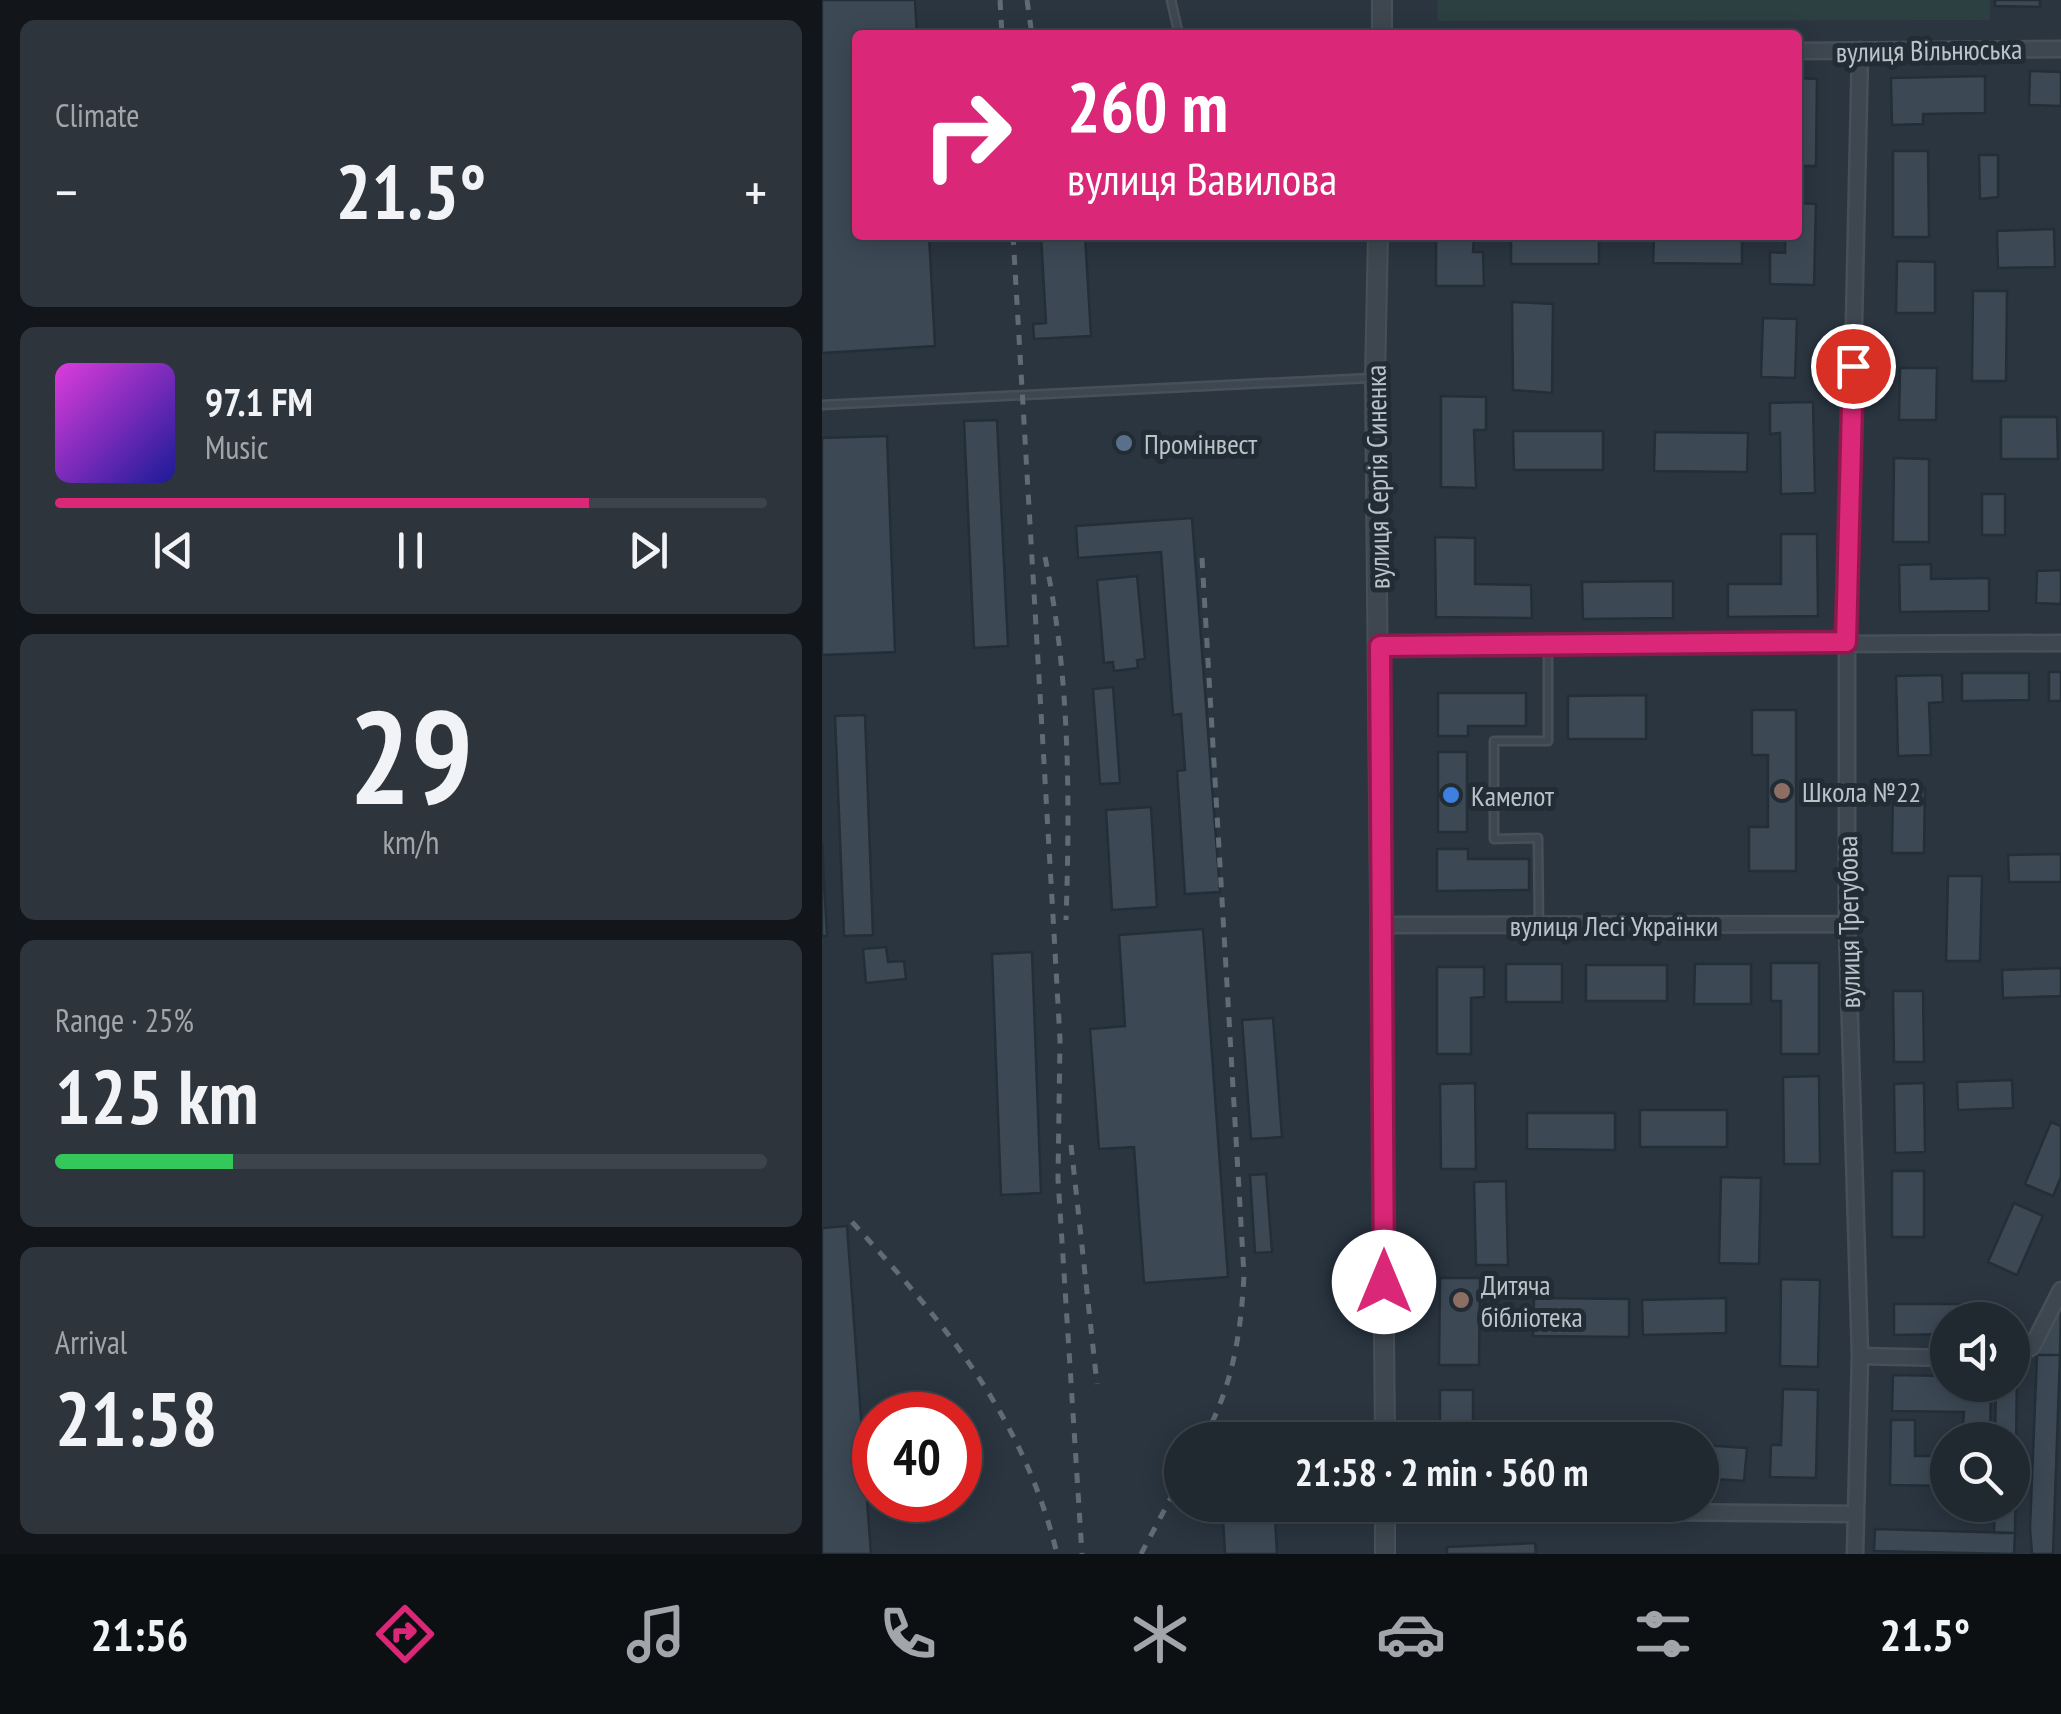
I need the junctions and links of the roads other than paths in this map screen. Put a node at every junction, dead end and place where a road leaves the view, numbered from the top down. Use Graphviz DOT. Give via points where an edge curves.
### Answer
graph roads {
  1 [pos="1171,0"];
  2 [pos="1382,0"];
  3 [pos="1178,30"];
  4 [pos="1382,30"];
  5 [pos="2060,48"];
  6 [pos="1860,50"];
  7 [pos="1802,51"];
  8 [pos="1378,240"];
  9 [pos="1375,378"];
  10 [pos="822,406"];
  11 [pos="1846,642"];
  12 [pos="2060,643"];
  13 [pos="1548,644"];
  14 [pos="1380,646"];
  15 [pos="1846,924"];
  16 [pos="1382,925"];
  17 [pos="1539,926"];
  18 [pos="2060,1290"];
  19 [pos="2030,1348"];
  20 [pos="1860,1356"];
  21 [pos="1930,1358"];
  22 [pos="1385,1422"];
  23 [pos="1719,1512"];
  24 [pos="1854,1514"];
  25 [pos="1385,1522"];
  26 [pos="1385,1554"];
  27 [pos="1855,1554"];
  1 -- 3 [label="lane"];
  2 -- 4 [label="street"];
  5 -- 6 [label="street, вулиця Вільнюська"];
  6 -- 7 [label="street, вулиця Вільнюська"];
  6 -- 11 [label="street, вулиця Трегубова"];
  8 -- 9 [label="street, вулиця Сергія Синенка"];
  9 -- 10 [label="lane"];
  9 -- 14 [label="street, вулиця Сергія Синенка"];
  11 -- 12 [label="street"];
  11 -- 13 [label="street"];
  11 -- 15 [label="street, вулиця Трегубова"];
  13 -- 14 [label="street"];
  13 -- 17 [label="lane" via="1548,741 1494,741 1494,838 1538,838"];
  14 -- 16 [label="street, вулиця Сергія Синенка"];
  15 -- 17 [label="street, вулиця Лесі Українки"];
  15 -- 20 [label="street, вулиця Трегубова"];
  16 -- 17 [label="street, вулиця Лесі Українки"];
  16 -- 22 [label="street, вулиця Сергія Синенка"];
  18 -- 19 [label="street"];
  20 -- 21 [label="street"];
  20 -- 24 [label="street, вулиця Трегубова"];
  23 -- 24 [label="street"];
  24 -- 27 [label="street, вулиця Трегубова"];
  25 -- 26 [label="street"];
}
